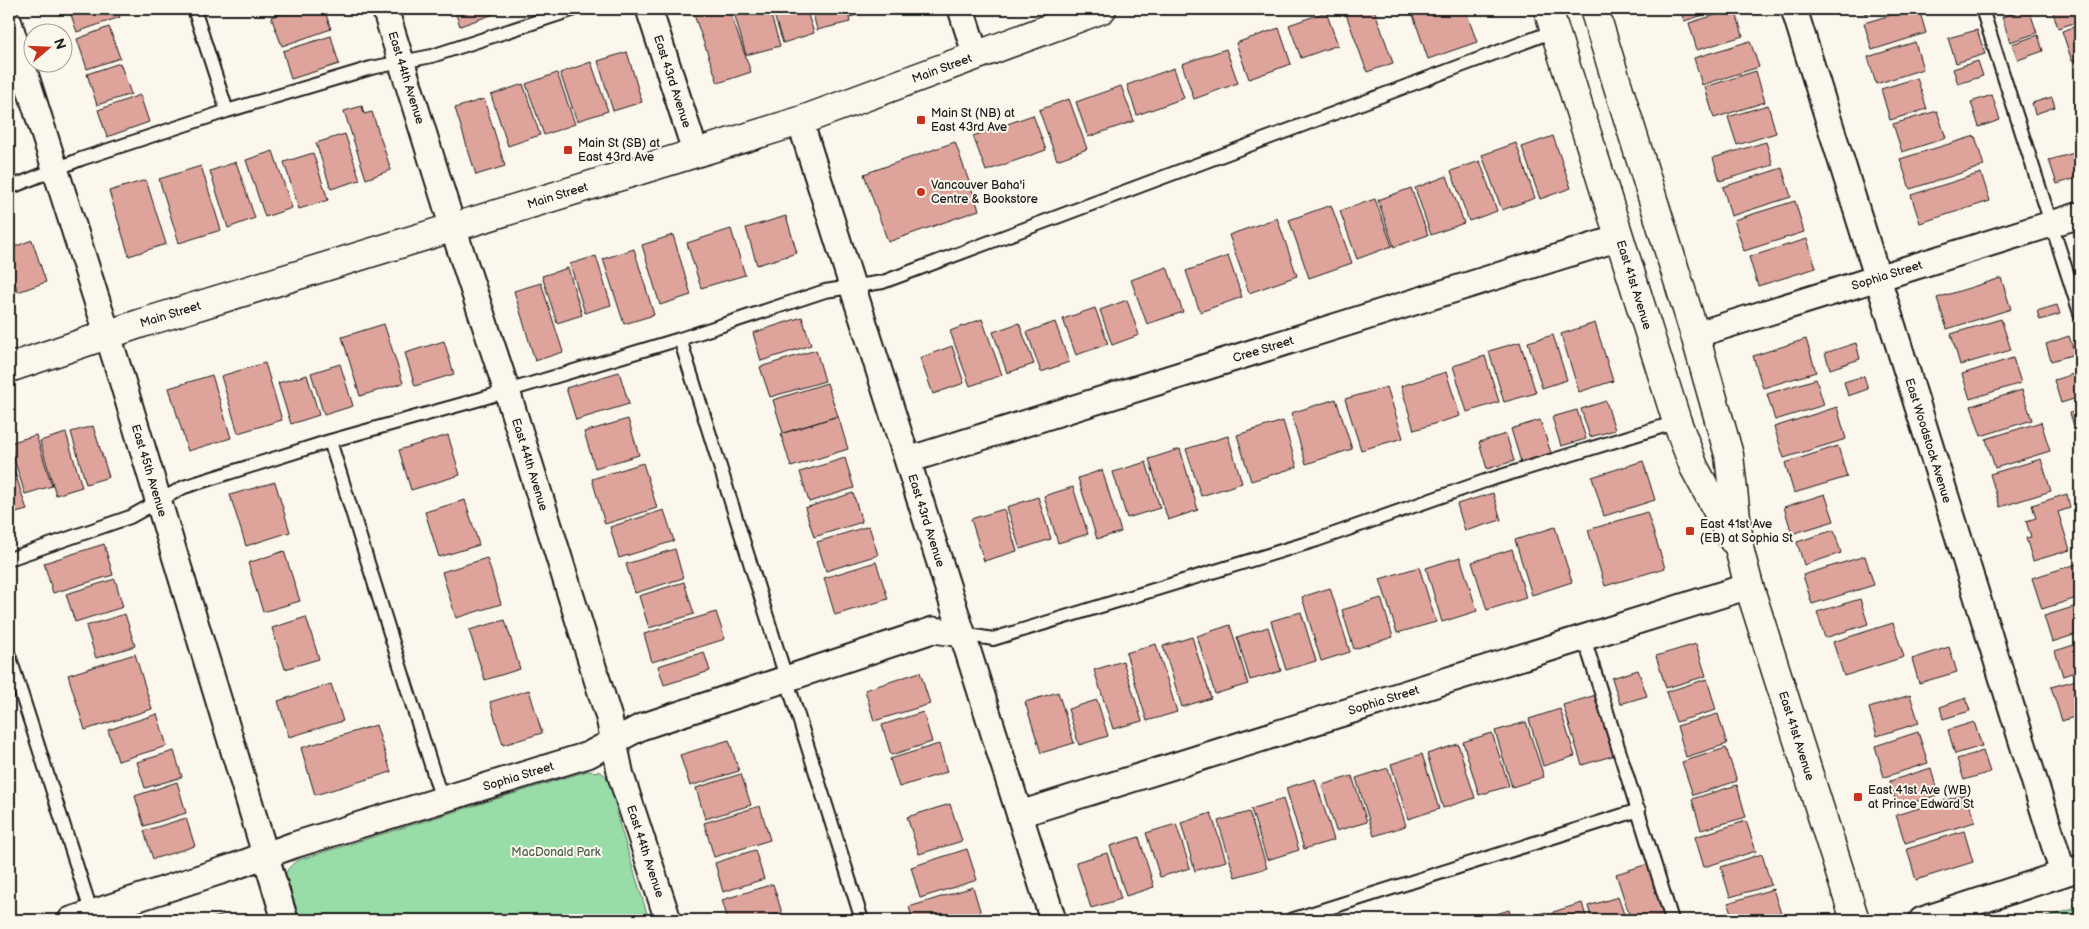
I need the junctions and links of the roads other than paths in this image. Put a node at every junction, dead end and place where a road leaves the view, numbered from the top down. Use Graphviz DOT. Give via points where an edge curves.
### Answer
graph roads {
  1 [pos="194,9"];
  2 [pos="385,9"];
  3 [pos="575,9"];
  4 [pos="649,9"];
  5 [pos="961,9"];
  6 [pos="1102,9"];
  7 [pos="1594,9"];
  8 [pos="1794,9"];
  9 [pos="1982,9"];
  10 [pos="1551,20"];
  11 [pos="9,23"];
  12 [pos="976,56"];
  13 [pos="401,62"];
  14 [pos="228,111"];
  15 [pos="800,121"];
  16 [pos="696,154"];
  17 [pos="56,170"];
  18 [pos="9,188"];
  19 [pos="2080,215"];
  20 [pos="2052,224"];
  21 [pos="453,228"];
  22 [pos="1619,238"];
  23 [pos="1877,278"];
  24 [pos="853,287"];
  25 [pos="2080,313"];
  26 [pos="107,334"];
  27 [pos="1695,335"];
  28 [pos="680,339"];
  29 [pos="9,368"];
  30 [pos="507,391"];
  31 [pos="1677,422"];
  32 [pos="330,441"];
  33 [pos="908,460"];
  34 [pos="158,501"];
  35 [pos="1740,552"];
  36 [pos="9,559"];
  37 [pos="1749,586"];
  38 [pos="963,634"];
  39 [pos="1584,638"];
  40 [pos="9,655"];
  41 [pos="786,680"];
  42 [pos="614,741"];
  43 [pos="442,800"];
  44 [pos="1638,810"];
  45 [pos="1020,814"];
  46 [pos="265,856"];
  47 [pos="2072,870"];
  48 [pos="86,918"];
  49 [pos="285,920"];
  50 [pos="668,920"];
  51 [pos="862,920"];
  52 [pos="1053,920"];
  53 [pos="1291,920"];
  54 [pos="1672,920"];
  55 [pos="1855,920"];
  56 [pos="1922,920"];
  1 -- 14 [label="lane"];
  2 -- 13 [label="street, East 44th Avenue"];
  3 -- 13 [label="lane" via="432,56"];
  4 -- 16 [label="street, East 43rd Avenue"];
  5 -- 12 [label="street"];
  6 -- 12 [label="main road, Main Street"];
  7 -- 27 [label="main road, East 41st Avenue"];
  8 -- 23 [label="street, East Woodstock Avenue"];
  9 -- 20 [label="lane"];
  10 -- 22 [label="main road, East 41st Avenue"];
  10 -- 24 [label="lane" via="883,282"];
  11 -- 17 [label="street, East 45th Avenue"];
  12 -- 15 [label="main road, Main Street"];
  13 -- 14 [label="lane"];
  13 -- 21 [label="street, East 44th Avenue"];
  14 -- 17 [label="lane"];
  15 -- 16 [label="main road, Main Street"];
  15 -- 24 [label="street, East 43rd Avenue"];
  16 -- 21 [label="main road, Main Street"];
  17 -- 18 [label="lane"];
  17 -- 26 [label="street, East 45th Avenue"];
  19 -- 20 [label="street, Sophia Street"];
  20 -- 23 [label="street, Sophia Street"];
  20 -- 25 [label="lane"];
  21 -- 26 [label="main road, Main Street"];
  21 -- 30 [label="street, East 44th Avenue"];
  22 -- 31 [label="main road, East 41st Avenue"];
  22 -- 33 [label="street, Cree Street"];
  23 -- 27 [label="street, Sophia Street"];
  23 -- 47 [label="street, East Woodstock Avenue"];
  24 -- 28 [label="lane" via="826,291"];
  24 -- 33 [label="street, East 43rd Avenue"];
  26 -- 29 [label="main road, Main Street"];
  26 -- 34 [label="street, East 45th Avenue"];
  27 -- 35 [label="main road, East 41st Avenue" via="1729,455"];
  28 -- 30 [label="lane"];
  28 -- 41 [label="lane"];
  30 -- 32 [label="lane"];
  30 -- 42 [label="street, East 44th Avenue"];
  31 -- 35 [label="main road, East 41st Avenue" via="1694,467"];
  31 -- 38 [label="lane" via="1485,481 1316,540 993,639"];
  32 -- 34 [label="lane" via="184,487"];
  32 -- 43 [label="lane"];
  33 -- 38 [label="street, East 43rd Avenue"];
  34 -- 36 [label="lane" via="130,517"];
  34 -- 46 [label="street, East 45th Avenue"];
  35 -- 37 [label="main road, East 41st Avenue"];
  37 -- 39 [label="street, Sophia Street"];
  37 -- 55 [label="main road, East 41st Avenue"];
  38 -- 41 [label="street, Sophia Street" via="932,630"];
  38 -- 45 [label="street, East 43rd Avenue"];
  39 -- 44 [label="lane"];
  39 -- 45 [label="street, Sophia Street"];
  40 -- 48 [label="lane"];
  41 -- 42 [label="street, Sophia Street" via="642,727"];
  41 -- 51 [label="lane"];
  42 -- 43 [label="street, Sophia Street" via="588,755"];
  42 -- 50 [label="street, East 44th Avenue"];
  43 -- 46 [label="street, Sophia Street"];
  44 -- 53 [label="lane"];
  44 -- 54 [label="lane"];
  45 -- 52 [label="street, East 43rd Avenue"];
  46 -- 48 [label="street, Sophia Street"];
  46 -- 49 [label="street, East 45th Avenue"];
  47 -- 56 [label="street"];
}
